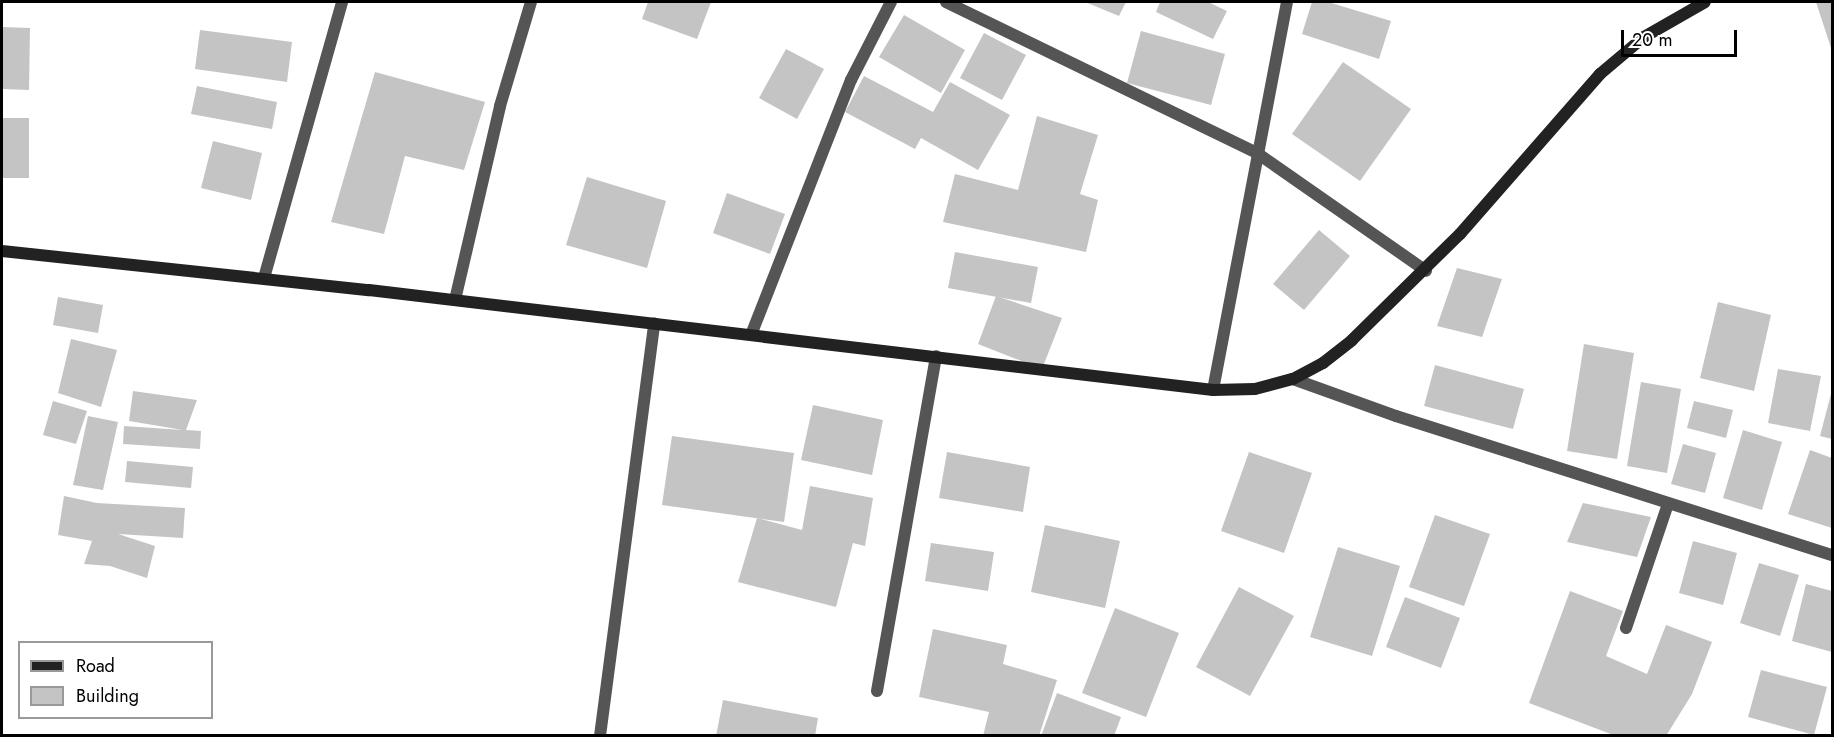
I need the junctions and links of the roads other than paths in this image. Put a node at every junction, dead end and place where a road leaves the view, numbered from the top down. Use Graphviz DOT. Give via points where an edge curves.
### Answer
graph roads {
  1 [pos="342,2"];
  2 [pos="531,2"];
  3 [pos="891,2"];
  4 [pos="946,2"];
  5 [pos="1287,2"];
  6 [pos="1705,2"];
  7 [pos="1257,153"];
  8 [pos="2,251"];
  9 [pos="1426,271"];
  10 [pos="264,278"];
  11 [pos="455,300"];
  12 [pos="654,324"];
  13 [pos="751,335"];
  14 [pos="936,356"];
  15 [pos="1293,379"];
  16 [pos="1213,390"];
  17 [pos="1668,504"];
  18 [pos="1833,555"];
  19 [pos="1626,628"];
  20 [pos="877,691"];
  21 [pos="600,735"];
  1 -- 10 [label="street"];
  2 -- 11 [label="street" via="500,106"];
  3 -- 13 [label="street" via="851,81"];
  4 -- 7 [label="street"];
  5 -- 7 [label="street"];
  6 -- 9 [label="street" via="1644,37 1600,74"];
  7 -- 9 [label="street"];
  7 -- 16 [label="street"];
  8 -- 10 [label="street"];
  9 -- 15 [label="street" via="1352,340 1323,363"];
  10 -- 11 [label="street"];
  11 -- 12 [label="street"];
  12 -- 13 [label="street"];
  12 -- 21 [label="street"];
  13 -- 14 [label="street"];
  14 -- 16 [label="street"];
  14 -- 20 [label="street"];
  15 -- 16 [label="street" via="1255,389"];
  15 -- 17 [label="street"];
  17 -- 18 [label="street"];
  17 -- 19 [label="street"];
}
